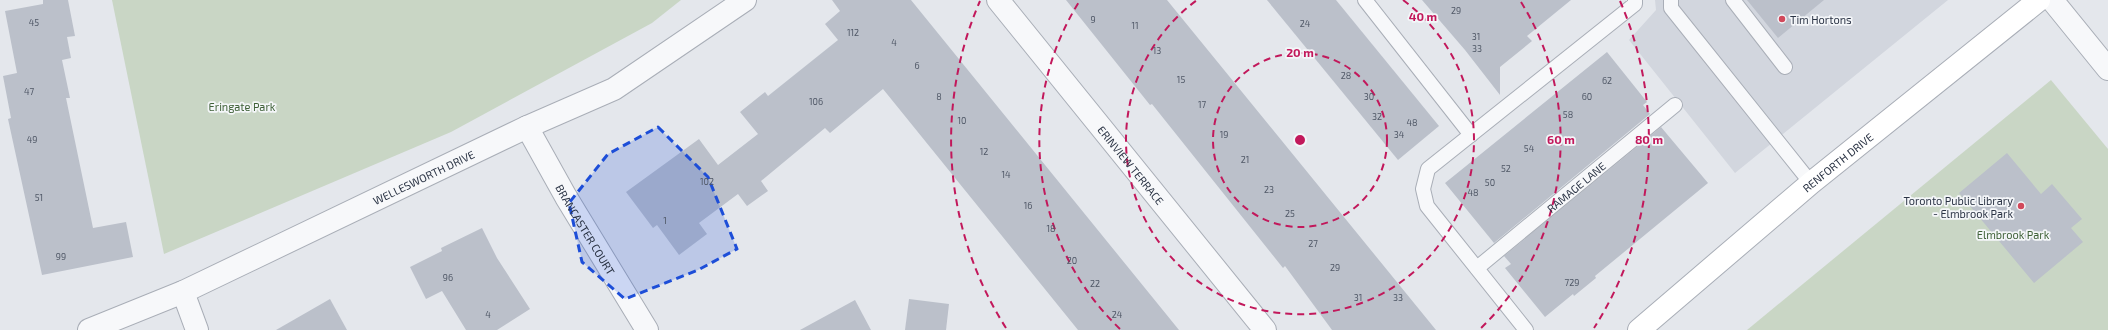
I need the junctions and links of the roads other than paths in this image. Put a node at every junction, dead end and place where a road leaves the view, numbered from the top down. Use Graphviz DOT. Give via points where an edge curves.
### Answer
graph roads {
  1 [pos="745,0"];
  2 [pos="998,0"];
  3 [pos="1365,0"];
  4 [pos="1635,0"];
  5 [pos="1671,0"];
  6 [pos="1733,0"];
  7 [pos="2040,0"];
  8 [pos="2052,0"];
  9 [pos="1785,67"];
  10 [pos="2108,69"];
  11 [pos="1676,105"];
  12 [pos="527,126"];
  13 [pos="1471,135"];
  14 [pos="1811,183"];
  15 [pos="1477,268"];
  16 [pos="183,292"];
  17 [pos="89,330"];
  18 [pos="197,330"];
  19 [pos="647,330"];
  20 [pos="1265,330"];
  21 [pos="1526,330"];
  22 [pos="1639,330"];
  1 -- 12 [label="street, WELLESWORTH DRIVE" via="614,89"];
  2 -- 20 [label="street, ERINVIEW TERRACE"];
  3 -- 13 [label="lane"];
  4 -- 13 [label="lane" via="1635,4"];
  5 -- 14 [label="lane" via="1671,8"];
  6 -- 9 [label="lane"];
  7 -- 14 [label="main road, RENFORTH DRIVE"];
  8 -- 10 [label="street"];
  11 -- 15 [label="lane, RAMAGE LANE"];
  12 -- 16 [label="street, WELLESWORTH DRIVE"];
  12 -- 19 [label="street, BRANCASTER COURT" via="570,204"];
  13 -- 15 [label="lane" via="1428,169 1423,189 1427,206"];
  14 -- 22 [label="main road, RENFORTH DRIVE"];
  15 -- 21 [label="lane"];
  16 -- 17 [label="street, WELLESWORTH DRIVE"];
  16 -- 18 [label="street"];
}
